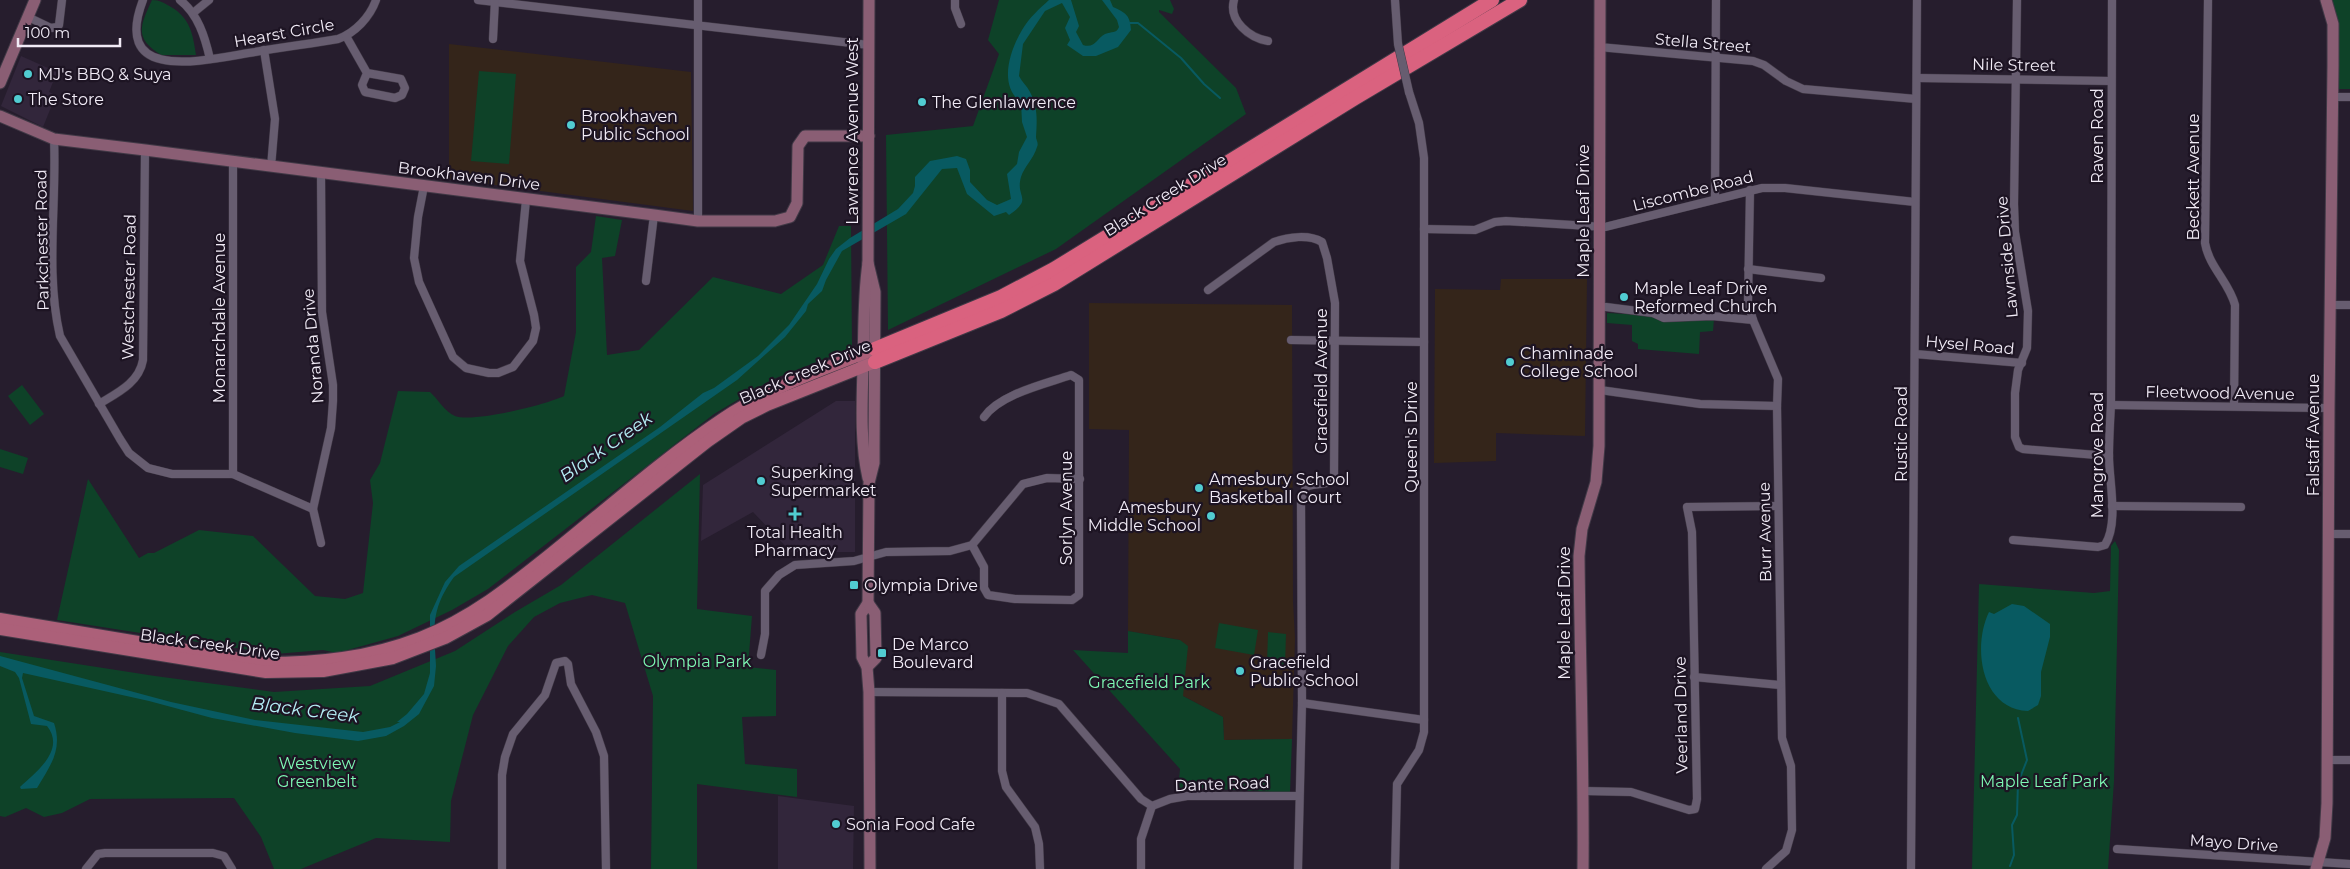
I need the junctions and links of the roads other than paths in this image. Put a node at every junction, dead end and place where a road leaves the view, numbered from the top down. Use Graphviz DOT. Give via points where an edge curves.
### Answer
graph roads {
  1 [pos="35,0"];
  2 [pos="62,0"];
  3 [pos="143,0"];
  4 [pos="180,0"];
  5 [pos="209,0"];
  6 [pos="376,0"];
  7 [pos="478,0"];
  8 [pos="698,0"];
  9 [pos="869,0"];
  10 [pos="955,0"];
  11 [pos="1234,0"];
  12 [pos="1394,0"];
  13 [pos="1492,0"];
  14 [pos="1520,0"];
  15 [pos="1600,0"];
  16 [pos="1716,0"];
  17 [pos="1917,0"];
  18 [pos="2017,0"];
  19 [pos="2112,0"];
  20 [pos="2208,0"];
  21 [pos="2326,0"];
  22 [pos="495,1"];
  23 [pos="193,13"];
  24 [pos="28,17"];
  25 [pos="961,24"];
  26 [pos="698,26"];
  27 [pos="346,36"];
  28 [pos="493,40"];
  29 [pos="1268,41"];
  30 [pos="869,45"];
  31 [pos="1599,47"];
  32 [pos="264,50"];
  33 [pos="1714,58"];
  34 [pos="210,59"];
  35 [pos="367,73"];
  36 [pos="1918,78"];
  37 [pos="2016,78"];
  38 [pos="2111,81"];
  39 [pos="0,83"];
  40 [pos="2333,97"];
  41 [pos="2350,97"];
  42 [pos="1916,99"];
  43 [pos="0,116"];
  44 [pos="869,136"];
  45 [pos="54,139"];
  46 [pos="145,150"];
  47 [pos="233,161"];
  48 [pos="271,167"];
  49 [pos="321,174"];
  50 [pos="424,186"];
  51 [pos="1750,190"];
  52 [pos="1715,198"];
  53 [pos="526,200"];
  54 [pos="1915,202"];
  55 [pos="654,216"];
  56 [pos="698,220"];
  57 [pos="1598,226"];
  58 [pos="1424,229"];
  59 [pos="1748,269"];
  60 [pos="2110,271"];
  61 [pos="1821,278"];
  62 [pos="646,281"];
  63 [pos="1208,290"];
  64 [pos="2331,305"];
  65 [pos="2350,305"];
  66 [pos="1606,307"];
  67 [pos="1753,320"];
  68 [pos="1291,340"];
  69 [pos="1334,340"];
  70 [pos="1424,342"];
  71 [pos="1915,354"];
  72 [pos="869,358"];
  73 [pos="2022,364"];
  74 [pos="1600,390"];
  75 [pos="99,404"];
  76 [pos="2111,405"];
  77 [pos="1777,406"];
  78 [pos="2234,406"];
  79 [pos="2329,408"];
  80 [pos="984,418"];
  81 [pos="2109,456"];
  82 [pos="233,474"];
  83 [pos="1080,479"];
  84 [pos="1778,506"];
  85 [pos="2112,506"];
  86 [pos="2241,507"];
  87 [pos="313,509"];
  88 [pos="2329,534"];
  89 [pos="2350,534"];
  90 [pos="2013,540"];
  91 [pos="322,543"];
  92 [pos="972,544"];
  93 [pos="868,557"];
  94 [pos="868,603"];
  95 [pos="0,620"];
  96 [pos="0,629"];
  97 [pos="876,632"];
  98 [pos="862,634"];
  99 [pos="421,643"];
  100 [pos="760,654"];
  101 [pos="867,668"];
  102 [pos="1694,677"];
  103 [pos="1780,685"];
  104 [pos="869,692"];
  105 [pos="1002,694"];
  106 [pos="1302,703"];
  107 [pos="1424,720"];
  108 [pos="2327,760"];
  109 [pos="2350,760"];
  110 [pos="1584,791"];
  111 [pos="1299,796"];
  112 [pos="1152,806"];
  113 [pos="2117,849"];
  114 [pos="2350,864"];
  115 [pos="2317,865"];
  116 [pos="86,869"];
  117 [pos="232,869"];
  118 [pos="502,869"];
  119 [pos="606,869"];
  120 [pos="870,869"];
  121 [pos="1040,869"];
  122 [pos="1142,869"];
  123 [pos="1298,869"];
  124 [pos="1395,869"];
  125 [pos="1583,869"];
  126 [pos="1766,869"];
  127 [pos="1911,869"];
  1 -- 24 [label="street"];
  2 -- 24 [label="street" via="57,28"];
  3 -- 34 [label="street, Hearst Circle" via="136,19 136,34 148,53 170,63"];
  4 -- 23 [label="street"];
  5 -- 23 [label="street"];
  6 -- 27 [label="street, Hearst Circle" via="368,15"];
  7 -- 22 [label="street"];
  8 -- 26 [label="street"];
  9 -- 30 [label="street, Lawrence Avenue West"];
  10 -- 25 [label="street"];
  11 -- 29 [label="street" via="1233,14 1238,22 1253,38"];
  12 -- 58 [label="street, Queen's Drive, bridge" via="1398,44 1422,141"];
  13 -- 72 [label="highway, Black Creek Drive" via="1054,269"];
  14 -- 72 [label="highway, Black Creek Drive" via="1054,284 1001,311"];
  15 -- 31 [label="street, Maple Leaf Drive"];
  16 -- 33 [label="street"];
  17 -- 36 [label="street, Rustic Road"];
  18 -- 37 [label="street, Lawnside Drive"];
  19 -- 38 [label="street, Raven Road"];
  20 -- 78 [label="street, Beckett Avenue" via="2205,243 2208,256 2232,294 2235,305"];
  21 -- 40 [label="street, Falstaff Avenue" via="2333,24"];
  22 -- 26 [label="street"];
  22 -- 28 [label="street"];
  23 -- 34 [label="street" via="207,43"];
  24 -- 39 [label="street"];
  26 -- 30 [label="street"];
  26 -- 56 [label="street"];
  27 -- 32 [label="street, Hearst Circle"];
  27 -- 35 [label="street"];
  30 -- 44 [label="street, Lawrence Avenue West"];
  31 -- 33 [label="street, Stella Street"];
  31 -- 57 [label="street, Maple Leaf Drive"];
  32 -- 34 [label="street, Hearst Circle"];
  32 -- 48 [label="street" via="275,119"];
  33 -- 42 [label="street, Stella Street" via="1764,64 1803,89"];
  33 -- 52 [label="street"];
  35 -- 35 [label="street" via="362,84 365,92 395,98 402,95 405,88 401,79"];
  36 -- 37 [label="street, Nile Street"];
  36 -- 42 [label="street, Rustic Road"];
  37 -- 38 [label="street, Nile Street"];
  37 -- 73 [label="street, Lawnside Drive" via="2014,204 2028,312 2027,348"];
  38 -- 60 [label="street, Raven Road"];
  40 -- 41 [label="street"];
  40 -- 64 [label="street, Falstaff Avenue"];
  42 -- 54 [label="street, Rustic Road"];
  43 -- 45 [label="street, Brookhaven Drive"];
  44 -- 56 [label="street, Brookhaven Drive" via="814,135 800,140 797,203 790,217 775,221"];
  44 -- 72 [label="street, Lawrence Avenue West" via="868,263 874,292"];
  45 -- 46 [label="street, Brookhaven Drive"];
  45 -- 75 [label="street, Parkchester Road" via="53,283 57,321 60,336"];
  46 -- 47 [label="street, Brookhaven Drive"];
  46 -- 75 [label="street, Westchester Road" via="144,360 139,374 129,384"];
  47 -- 48 [label="street, Brookhaven Drive"];
  47 -- 82 [label="street, Monarchdale Avenue"];
  48 -- 49 [label="street, Brookhaven Drive"];
  49 -- 50 [label="street, Brookhaven Drive"];
  49 -- 87 [label="street, Noranda Drive" via="322,312 333,401 331,428"];
  50 -- 53 [label="street, Brookhaven Drive"];
  50 -- 53 [label="street" via="414,258 419,282 453,357 466,368 489,373 513,367 533,340 536,328 520,261"];
  51 -- 52 [label="street, Liscombe Road"];
  51 -- 54 [label="street, Liscombe Road" via="1784,188"];
  51 -- 59 [label="street, Burr Avenue"];
  52 -- 57 [label="street, Liscombe Road" via="1605,227"];
  53 -- 55 [label="street, Brookhaven Drive"];
  54 -- 71 [label="street, Rustic Road"];
  55 -- 56 [label="street, Brookhaven Drive"];
  55 -- 62 [label="street"];
  57 -- 58 [label="street, Liscombe Road" via="1506,221 1475,230"];
  57 -- 74 [label="street, Maple Leaf Drive"];
  58 -- 70 [label="street, Queen's Drive"];
  59 -- 61 [label="street"];
  59 -- 67 [label="street, Burr Avenue" via="1748,302"];
  60 -- 76 [label="street, Mangrove Road"];
  63 -- 69 [label="street, Gracefield Avenue" via="1274,242 1306,237 1318,240 1322,242 1334,291"];
  64 -- 65 [label="street"];
  64 -- 79 [label="street, Falstaff Avenue"];
  66 -- 67 [label="street" via="1653,313 1664,318 1712,316"];
  67 -- 77 [label="street, Burr Avenue" via="1778,379"];
  68 -- 69 [label="street"];
  69 -- 70 [label="street"];
  69 -- 106 [label="street, Gracefield Avenue" via="1334,478 1328,483 1313,483 1306,487 1301,502"];
  70 -- 107 [label="street, Queen's Drive"];
  71 -- 73 [label="street, Hysel Road"];
  71 -- 127 [label="street, Rustic Road"];
  72 -- 93 [label="street, Lawrence Avenue West" via="874,463 869,483"];
  72 -- 99 [label="main road, Black Creek Drive" via="741,418 487,615"];
  73 -- 81 [label="street, Lawnside Drive" via="2015,393 2015,437 2019,447"];
  74 -- 77 [label="street" via="1700,404"];
  74 -- 110 [label="street, Maple Leaf Drive" via="1598,469 1582,529 1579,556"];
  75 -- 82 [label="street, Parkchester Road" via="130,453 148,468 172,474"];
  76 -- 78 [label="street, Fleetwood Avenue"];
  76 -- 81 [label="street, Mangrove Road"];
  77 -- 84 [label="street, Burr Avenue"];
  78 -- 79 [label="street, Fleetwood Avenue"];
  79 -- 88 [label="street, Falstaff Avenue"];
  80 -- 83 [label="street, Sorlyn Avenue" via="1004,400 1071,375 1079,380"];
  81 -- 85 [label="street, Mangrove Road"];
  82 -- 87 [label="street, Parkchester Road"];
  83 -- 92 [label="street" via="1047,478 1023,484"];
  83 -- 92 [label="street, Sorlyn Avenue" via="1081,591 1077,597 1072,600 988,595 984,588 984,566"];
  84 -- 102 [label="street, Veerland Drive" via="1687,507 1692,532"];
  84 -- 103 [label="street, Burr Avenue"];
  85 -- 86 [label="street"];
  85 -- 90 [label="street, Mangrove Road" via="2105,545"];
  87 -- 91 [label="street, Noranda Drive"];
  88 -- 89 [label="street"];
  88 -- 108 [label="street, Falstaff Avenue"];
  92 -- 93 [label="street" via="950,551 886,552"];
  93 -- 94 [label="street, Lawrence Avenue West"];
  93 -- 100 [label="street" via="854,561 801,563 779,575 765,592 765,634"];
  94 -- 97 [label="street, Lawrence Avenue West" via="875,613"];
  94 -- 98 [label="street, Lawrence Avenue West" via="861,614"];
  95 -- 99 [label="main road, Black Creek Drive" via="264,663 340,660"];
  96 -- 99 [label="main road, Black Creek Drive" via="266,672 347,668 393,658"];
  97 -- 98 [label="street"];
  97 -- 101 [label="street, Lawrence Avenue West" via="876,658"];
  98 -- 101 [label="street, Lawrence Avenue West" via="862,657"];
  101 -- 104 [label="street, Lawrence Avenue West"];
  102 -- 103 [label="street"];
  102 -- 110 [label="street, Veerland Drive" via="1695,809 1624,791"];
  103 -- 126 [label="street, Burr Avenue" via="1782,738 1791,774 1792,830 1790,844 1783,855"];
  104 -- 105 [label="street"];
  104 -- 120 [label="street, Lawrence Avenue West"];
  105 -- 112 [label="street" via="1031,693 1059,704 1141,799"];
  105 -- 121 [label="street" via="1002,771 1006,787 1035,828"];
  106 -- 107 [label="street"];
  106 -- 111 [label="street, Gracefield Avenue"];
  107 -- 124 [label="street, Queen's Drive" via="1422,741 1396,784"];
  108 -- 109 [label="street"];
  108 -- 115 [label="street, Falstaff Avenue" via="2325,838"];
  110 -- 125 [label="street, Maple Leaf Drive"];
  111 -- 112 [label="street, Dante Road" via="1187,796"];
  111 -- 123 [label="street, Gracefield Avenue"];
  112 -- 122 [label="street" via="1141,839"];
  113 -- 115 [label="street, Mayo Drive"];
  114 -- 115 [label="street, Mayo Drive"];
  116 -- 117 [label="street" via="98,854 203,852 222,855"];
  118 -- 119 [label="street" via="504,757 513,734 545,695 556,663 565,661 571,684 596,732 604,756"];
}
